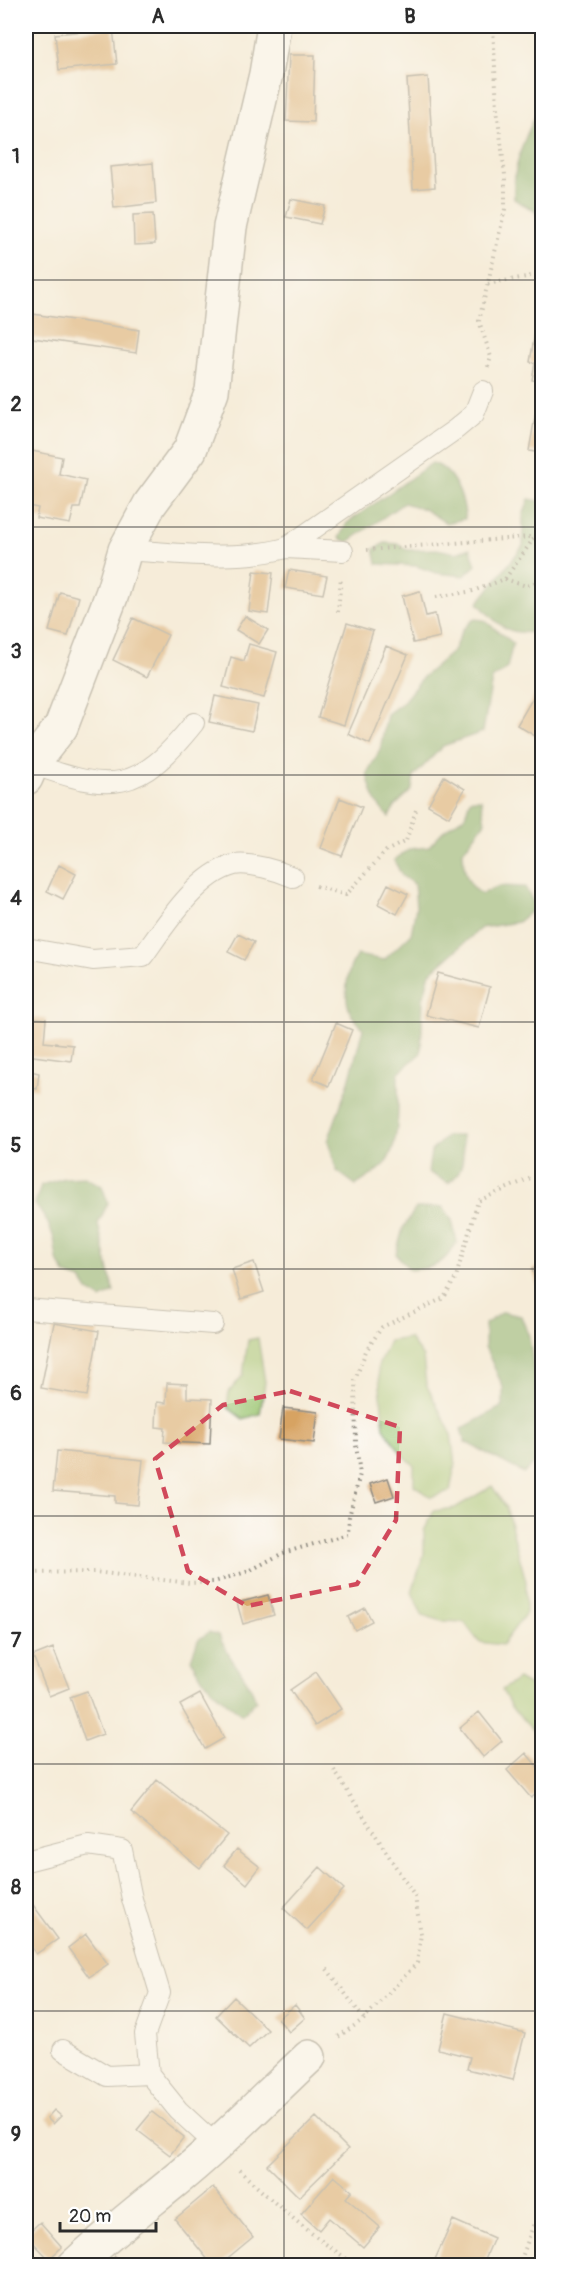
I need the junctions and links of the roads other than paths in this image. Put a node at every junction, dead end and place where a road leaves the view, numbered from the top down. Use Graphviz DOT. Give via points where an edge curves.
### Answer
graph roads {
  1 [pos="274,26"];
  2 [pos="483,390"];
  3 [pos="286,548"];
  4 [pos="125,550"];
  5 [pos="343,551"];
  6 [pos="194,723"];
  7 [pos="29,771"];
  8 [pos="293,877"];
  9 [pos="26,948"];
  10 [pos="26,1309"];
  11 [pos="213,1324"];
  12 [pos="26,1861"];
  13 [pos="63,2050"];
  14 [pos="309,2057"];
  15 [pos="149,2074"];
  16 [pos="216,2145"];
  17 [pos="74,2265"];
  1 -- 4 [label="street" via="230,227 212,391 190,450 150,504"];
  2 -- 3 [label="lane" via="474,414 456,429"];
  3 -- 4 [label="lane" via="266,554 229,556"];
  3 -- 5 [label="lane"];
  4 -- 7 [label="street" via="61,727"];
  6 -- 7 [label="lane" via="156,765 122,782 92,782"];
  8 -- 9 [label="lane" via="275,869 234,865 201,883 143,956 93,960"];
  10 -- 11 [label="lane"];
  12 -- 15 [label="lane" via="88,1845 122,1850 160,1994 145,2034"];
  13 -- 15 [label="lane" via="107,2076"];
  14 -- 16 [label="street"];
  15 -- 16 [label="lane" via="178,2110"];
  16 -- 17 [label="street"];
}
